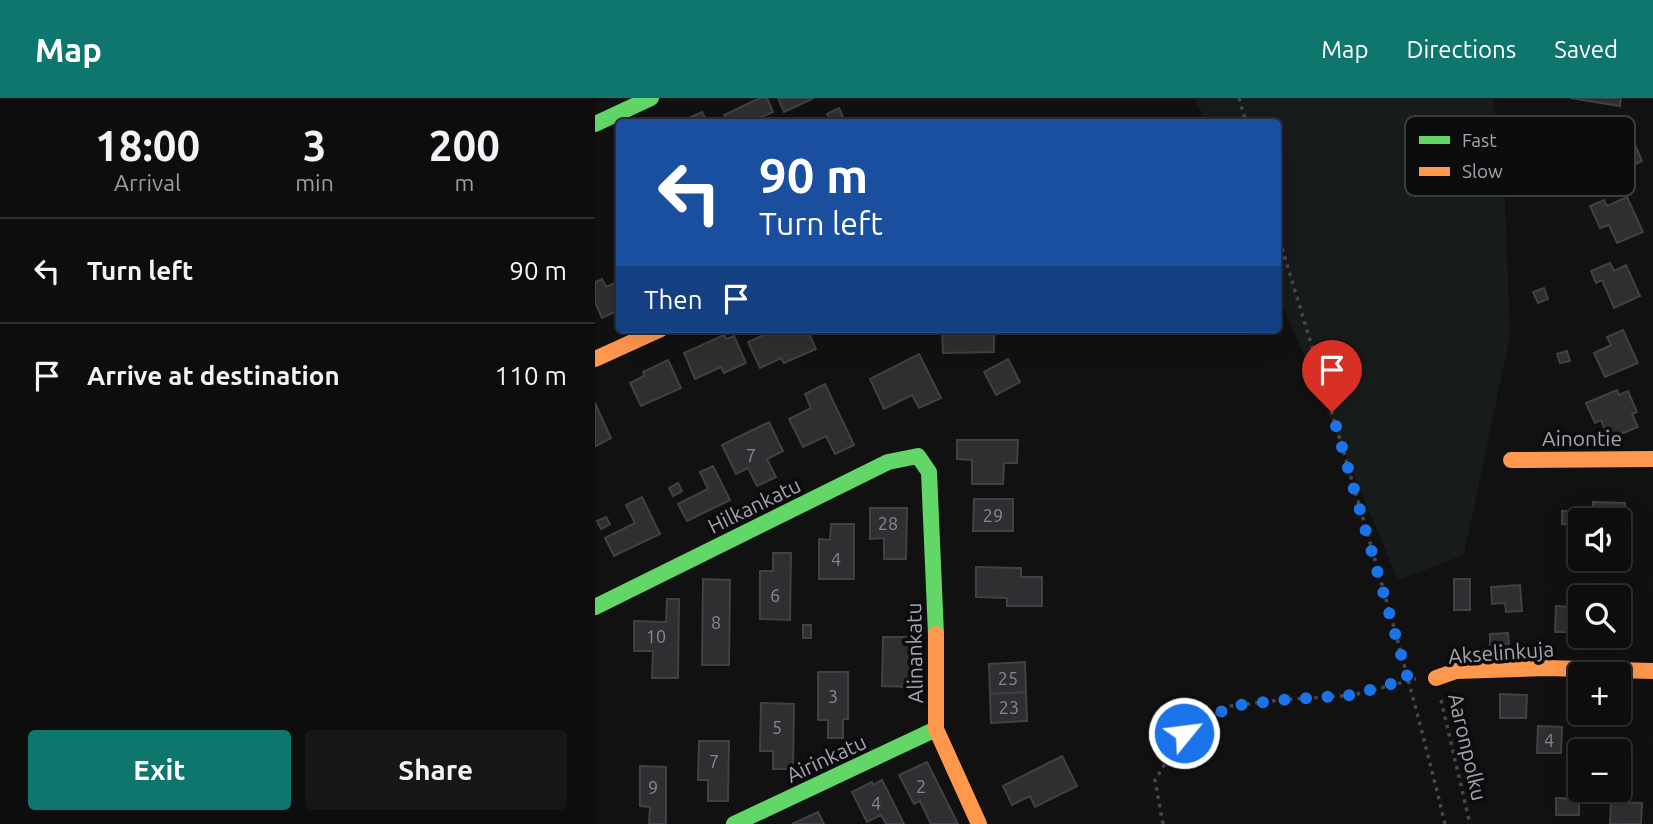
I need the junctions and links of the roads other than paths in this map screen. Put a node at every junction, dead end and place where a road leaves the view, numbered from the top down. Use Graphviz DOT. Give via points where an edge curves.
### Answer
graph roads {
  1 [pos="651,98"];
  2 [pos="595,124"];
  3 [pos="652,333"];
  4 [pos="595,359"];
  5 [pos="1653,459"];
  6 [pos="1511,460"];
  7 [pos="929,472"];
  8 [pos="595,607"];
  9 [pos="1653,671"];
  10 [pos="1436,678"];
  11 [pos="936,730"];
  12 [pos="734,824"];
  13 [pos="979,824"];
  1 -- 2 [label="street"];
  3 -- 4 [label="street"];
  5 -- 6 [label="street, Ainontie"];
  7 -- 8 [label="street, Hilkankatu" via="918,456 888,462"];
  7 -- 11 [label="street, Alinankatu"];
  9 -- 10 [label="street, Akselinkuja" via="1534,668 1456,671"];
  11 -- 12 [label="street, Airinkatu"];
  11 -- 13 [label="street, Alinankatu"];
}
